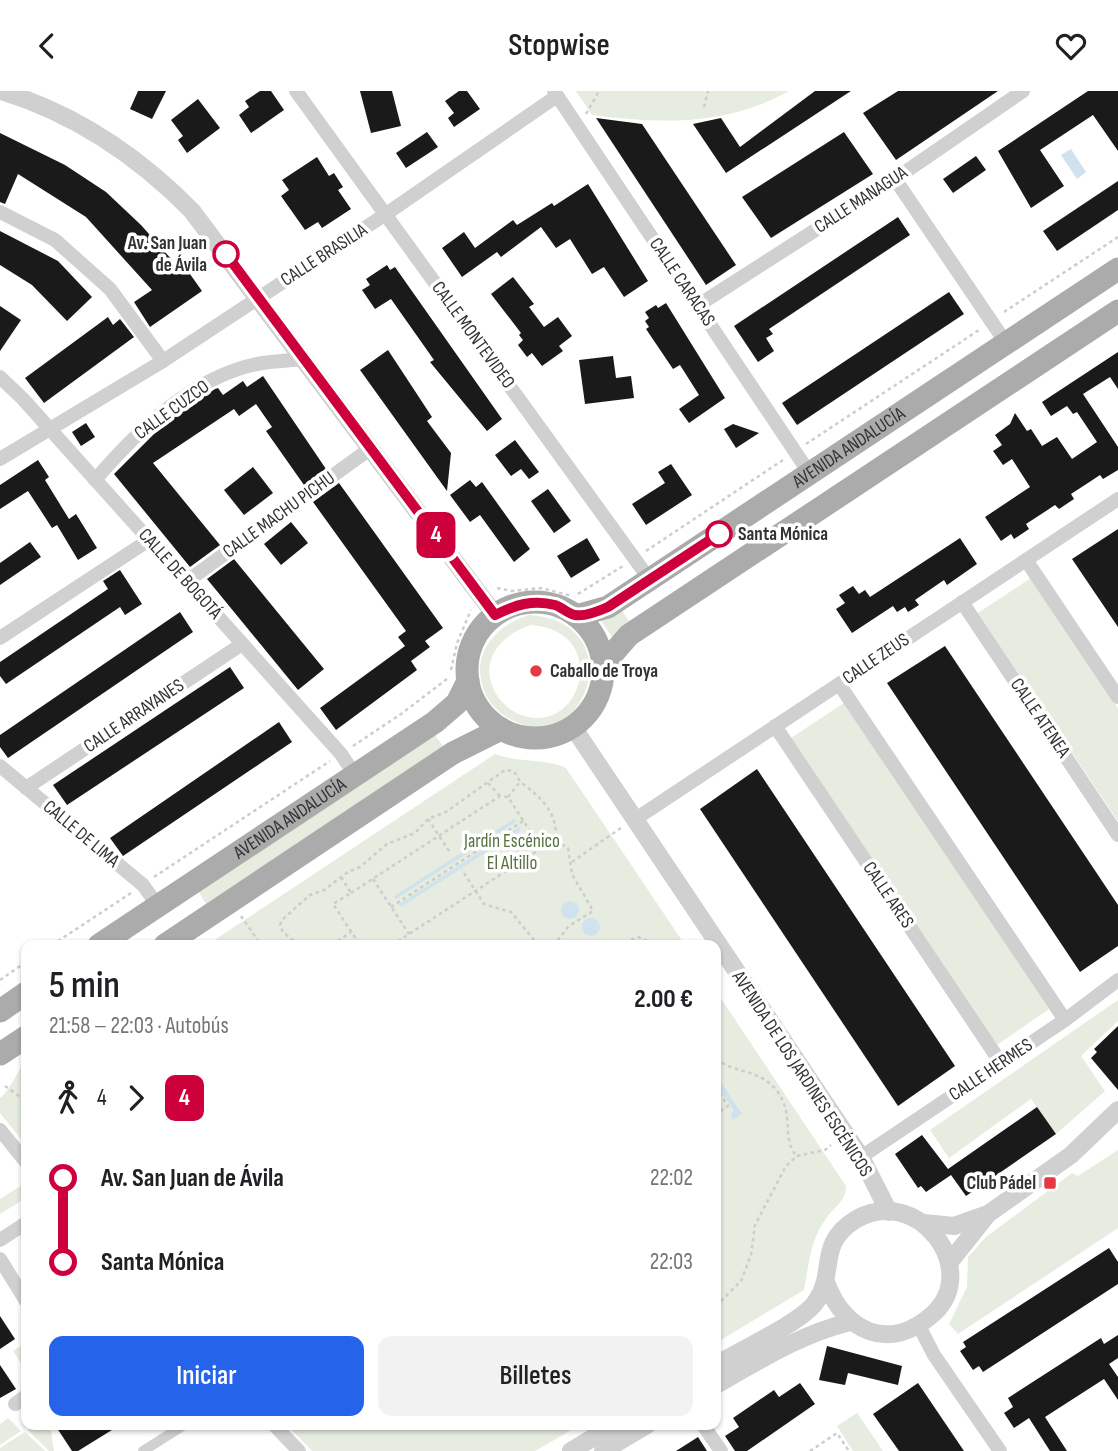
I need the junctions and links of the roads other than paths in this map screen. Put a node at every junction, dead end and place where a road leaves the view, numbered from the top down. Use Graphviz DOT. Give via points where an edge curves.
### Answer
graph roads {
  1 [pos="1,91"];
  2 [pos="296,91"];
  3 [pos="1023,91"];
  4 [pos="556,93"];
  5 [pos="895,179"];
  6 [pos="0,212"];
  7 [pos="386,214"];
  8 [pos="1118,269"];
  9 [pos="258,298"];
  10 [pos="697,306"];
  11 [pos="1118,311"];
  12 [pos="1006,343"];
  13 [pos="305,359"];
  14 [pos="163,361"];
  15 [pos="0,377"];
  16 [pos="49,428"];
  17 [pos="371,448"];
  18 [pos="0,459"];
  19 [pos="810,474"];
  20 [pos="95,480"];
  21 [pos="1118,499"];
  22 [pos="149,540"];
  23 [pos="1026,560"];
  24 [pos="650,580"];
  25 [pos="186,582"];
  26 [pos="962,602"];
  27 [pos="495,615"];
  28 [pos="576,616"];
  29 [pos="0,638"];
  30 [pos="242,644"];
  31 [pos="602,666"];
  32 [pos="468,681"];
  33 [pos="839,684"];
  34 [pos="1118,697"];
  35 [pos="775,726"];
  36 [pos="573,727"];
  37 [pos="501,729"];
  38 [pos="0,767"];
  39 [pos="355,775"];
  40 [pos="26,788"];
  41 [pos="634,820"];
  42 [pos="1118,835"];
  43 [pos="159,906"];
  44 [pos="107,940"];
  45 [pos="172,940"];
  46 [pos="715,940"];
  47 [pos="721,949"];
  48 [pos="1118,980"];
  49 [pos="21,996"];
  50 [pos="0,1011"];
  51 [pos="1065,1020"];
  52 [pos="21,1040"];
  53 [pos="0,1054"];
  54 [pos="1001,1063"];
  55 [pos="1118,1110"];
  56 [pos="0,1130"];
  57 [pos="21,1155"];
  58 [pos="861,1157"];
  59 [pos="889,1212"];
  60 [pos="988,1214"];
  61 [pos="924,1223"];
  62 [pos="21,1226"];
  63 [pos="0,1240"];
  64 [pos="0,1259"];
  65 [pos="949,1263"];
  66 [pos="826,1282"];
  67 [pos="21,1293"];
  68 [pos="850,1322"];
  69 [pos="919,1326"];
  70 [pos="721,1362"];
  71 [pos="721,1382"];
  72 [pos="176,1430"];
  73 [pos="279,1430"];
  74 [pos="606,1430"];
  75 [pos="639,1430"];
  76 [pos="706,1430"];
  77 [pos="143,1451"];
  78 [pos="299,1451"];
  79 [pos="571,1451"];
  80 [pos="603,1451"];
  81 [pos="721,1451"];
  82 [pos="1000,1451"];
  1 -- 9 [label="street" via="86,127 135,159 192,211"];
  2 -- 7 [label="street, CALLE MONTEVIDEO"];
  3 -- 5 [label="street, CALLE MANAGUA"];
  4 -- 7 [label="street, CALLE BRASILIA"];
  4 -- 10 [label="street, CALLE CARACAS"];
  5 -- 10 [label="street, CALLE MANAGUA"];
  5 -- 12 [label="street"];
  6 -- 14 [label="street" via="55,240 110,289"];
  7 -- 9 [label="street, CALLE BRASILIA"];
  7 -- 24 [label="street, CALLE MONTEVIDEO"];
  8 -- 12 [label="main road, AVENIDA ANDALUCÍA"];
  9 -- 13 [label="street"];
  9 -- 14 [label="street, CALLE BRASILIA"];
  10 -- 19 [label="street, CALLE CARACAS"];
  11 -- 31 [label="main road, AVENIDA ANDALUCÍA" via="629,635"];
  12 -- 19 [label="main road, AVENIDA ANDALUCÍA"];
  13 -- 17 [label="street"];
  13 -- 20 [label="street, CALLE CUZCO" via="260,363 214,379 130,440"];
  14 -- 16 [label="street, CALLE BRASILIA"];
  15 -- 16 [label="street, CALLE DE BOGOTÁ"];
  16 -- 18 [label="street, CALLE BRASILIA"];
  16 -- 20 [label="street, CALLE DE BOGOTÁ"];
  17 -- 25 [label="street, CALLE MACHU PICHU"];
  17 -- 27 [label="street"];
  19 -- 24 [label="main road, AVENIDA ANDALUCÍA"];
  20 -- 22 [label="street, CALLE DE BOGOTÁ"];
  21 -- 23 [label="street, CALLE ZEUS"];
  22 -- 25 [label="street, CALLE DE BOGOTÁ"];
  22 -- 29 [label="street"];
  23 -- 26 [label="street, CALLE ZEUS"];
  23 -- 34 [label="street"];
  24 -- 28 [label="main road, AVENIDA ANDALUCÍA" via="608,607"];
  25 -- 30 [label="street, CALLE DE BOGOTÁ"];
  26 -- 33 [label="street, CALLE ZEUS"];
  26 -- 42 [label="street, CALLE ATENEA"];
  27 -- 28 [label="main road" via="514,605 536,602"];
  27 -- 32 [label="main road" via="478,632 469,653"];
  28 -- 31 [label="main road" via="601,651"];
  30 -- 39 [label="street, CALLE DE BOGOTÁ"];
  30 -- 40 [label="street, CALLE ARRAYANES"];
  31 -- 36 [label="main road" via="599,694 589,713"];
  32 -- 37 [label="main road" via="486,718"];
  32 -- 39 [label="main road, AVENIDA ANDALUCÍA" via="447,713"];
  33 -- 35 [label="street, CALLE ZEUS"];
  33 -- 51 [label="street"];
  35 -- 41 [label="street, CALLE ZEUS"];
  35 -- 54 [label="street, CALLE ARES"];
  36 -- 37 [label="main road" via="551,737 528,738"];
  36 -- 41 [label="street, AVENIDA DE LOS JARDINES ESCÉNICOS"];
  37 -- 45 [label="main road, AVENIDA ANDALUCÍA" via="453,753"];
  38 -- 40 [label="street, CALLE DE LIMA"];
  39 -- 43 [label="main road, AVENIDA ANDALUCÍA"];
  40 -- 43 [label="street, CALLE DE LIMA" via="148,890"];
  41 -- 46 [label="street, AVENIDA DE LOS JARDINES ESCÉNICOS"];
  43 -- 44 [label="main road, AVENIDA ANDALUCÍA"];
  47 -- 58 [label="street, AVENIDA DE LOS JARDINES ESCÉNICOS"];
  48 -- 51 [label="street, CALLE HERMES"];
  49 -- 50 [label="main road"];
  51 -- 54 [label="street, CALLE HERMES"];
  52 -- 53 [label="main road"];
  54 -- 58 [label="street, CALLE HERMES"];
  55 -- 60 [label="street" via="1072,1154"];
  56 -- 57 [label="street"];
  58 -- 59 [label="street, AVENIDA DE LOS JARDINES ESCÉNICOS"];
  59 -- 61 [label="street" via="911,1215"];
  59 -- 66 [label="street" via="855,1219 837,1235 827,1257"];
  60 -- 61 [label="street" via="954,1226"];
  60 -- 65 [label="street"];
  61 -- 65 [label="street" via="941,1241"];
  62 -- 63 [label="street"];
  64 -- 67 [label="street"];
  65 -- 69 [label="street" via="948,1287 937,1309"];
  66 -- 68 [label="street" via="834,1304"];
  66 -- 70 [label="street" via="808,1311"];
  68 -- 69 [label="street" via="872,1333 897,1334"];
  68 -- 71 [label="street" via="792,1342"];
  69 -- 82 [label="street"];
  72 -- 77 [label="street"];
  73 -- 78 [label="street"];
  74 -- 79 [label="street"];
  75 -- 80 [label="street"];
  76 -- 81 [label="street"];
}
